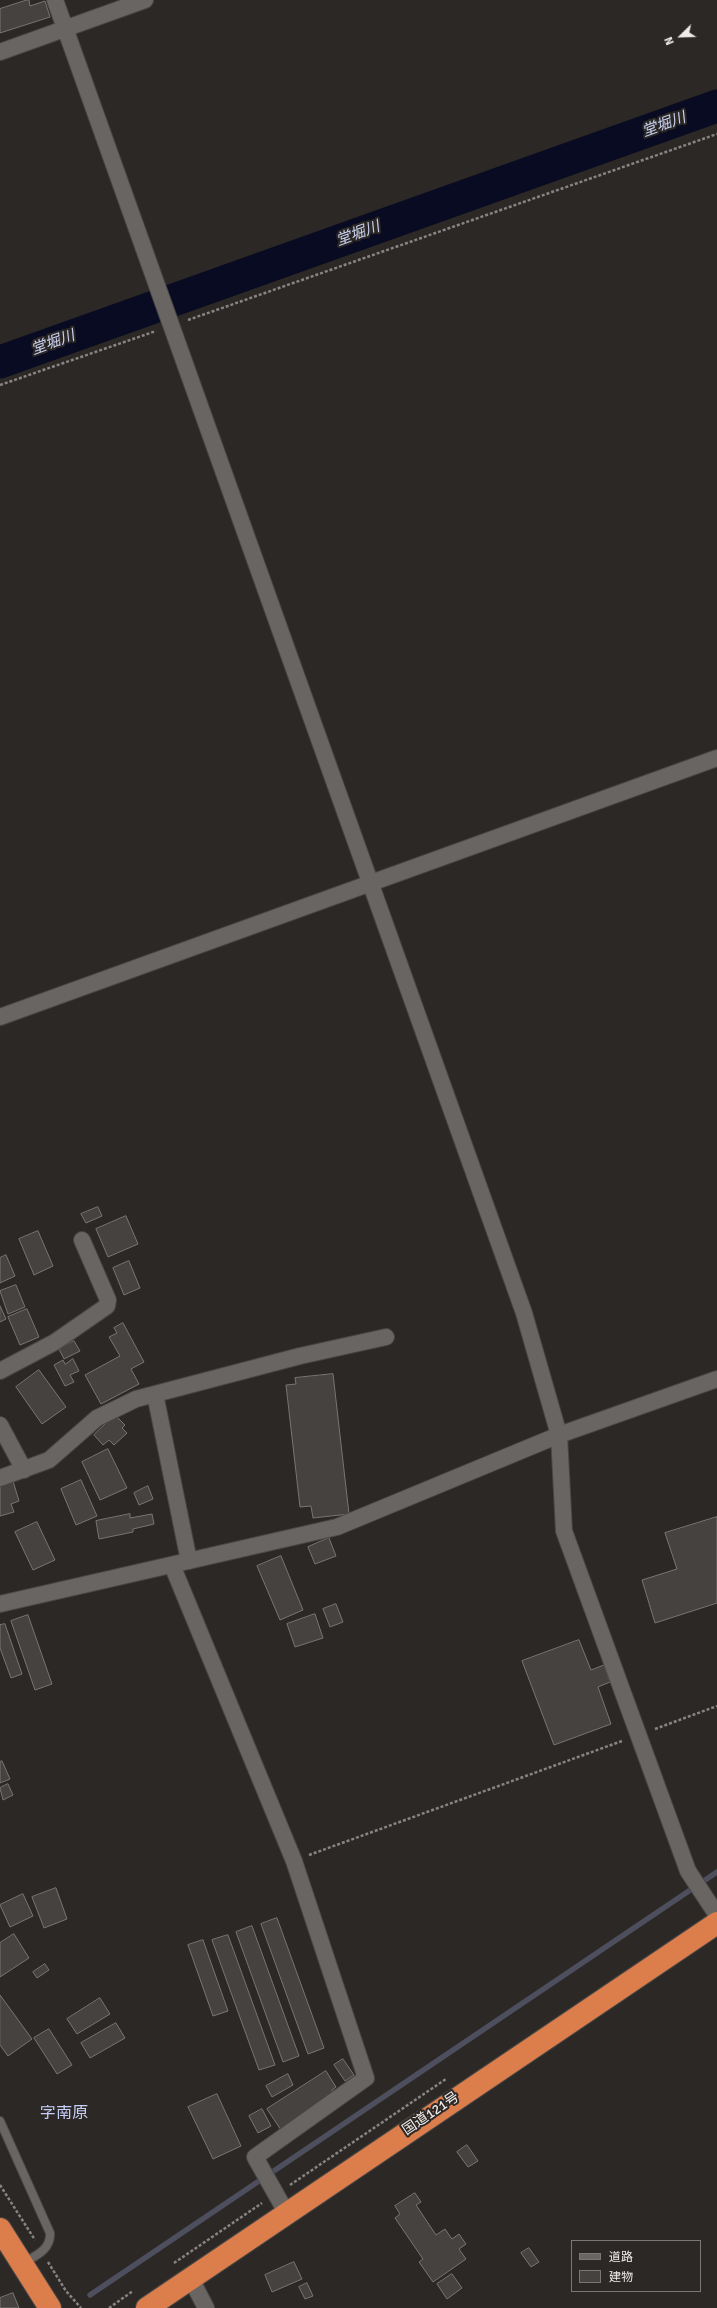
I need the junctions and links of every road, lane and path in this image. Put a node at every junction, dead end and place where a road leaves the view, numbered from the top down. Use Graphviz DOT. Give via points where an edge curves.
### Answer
graph roads {
  1 [pos="55,0"];
  2 [pos="145,0"];
  3 [pos="65,29"];
  4 [pos="0,52"];
  5 [pos="717,134"];
  6 [pos="171,326"];
  7 [pos="0,385"];
  8 [pos="717,758"];
  9 [pos="370,883"];
  10 [pos="0,1017"];
  11 [pos="82,1240"];
  12 [pos="386,1337"];
  13 [pos="2,1365"];
  14 [pos="717,1379"];
  15 [pos="155,1394"];
  16 [pos="0,1425"];
  17 [pos="559,1435"];
  18 [pos="24,1470"];
  19 [pos="0,1478"];
  20 [pos="189,1561"];
  21 [pos="172,1565"];
  22 [pos="0,1604"];
  23 [pos="717,1706"];
  24 [pos="638,1735"];
  25 [pos="294,1861"];
  26 [pos="717,1915"];
  27 [pos="717,1923"];
  28 [pos="0,2121"];
  29 [pos="286,2212"];
  30 [pos="0,2229"];
  31 [pos="22,2264"];
  32 [pos="190,2278"];
  33 [pos="50,2308"];
  34 [pos="147,2308"];
  35 [pos="206,2308"];
  1 -- 3 [label="street"];
  2 -- 3 [label="street"];
  3 -- 4 [label="street"];
  3 -- 6 [label="street"];
  5 -- 6 [label="path"];
  6 -- 7 [label="path"];
  6 -- 9 [label="street"];
  8 -- 9 [label="street"];
  9 -- 10 [label="street"];
  9 -- 17 [label="street" via="524,1313"];
  11 -- 13 [label="street" via="108,1300 107,1306 56,1342"];
  12 -- 15 [label="street" via="300,1356"];
  14 -- 17 [label="street"];
  15 -- 18 [label="street" via="136,1399 97,1418 49,1460"];
  15 -- 20 [label="street"];
  16 -- 18 [label="street"];
  17 -- 20 [label="street" via="337,1528"];
  17 -- 24 [label="street" via="564,1531"];
  18 -- 19 [label="street"];
  20 -- 21 [label="street"];
  21 -- 22 [label="street"];
  21 -- 25 [label="street"];
  23 -- 24 [label="path"];
  24 -- 25 [label="path"];
  24 -- 26 [label="street" via="688,1871"];
  25 -- 29 [label="street" via="366,2078 255,2157"];
  27 -- 29 [label="highway, 国道121号"];
  28 -- 31 [label="lane" via="50,2233 50,2241 45,2249"];
  29 -- 32 [label="highway, 国道121号"];
  30 -- 31 [label="highway"];
  31 -- 33 [label="highway"];
  32 -- 34 [label="highway, 国道121号"];
  32 -- 35 [label="street"];
}
